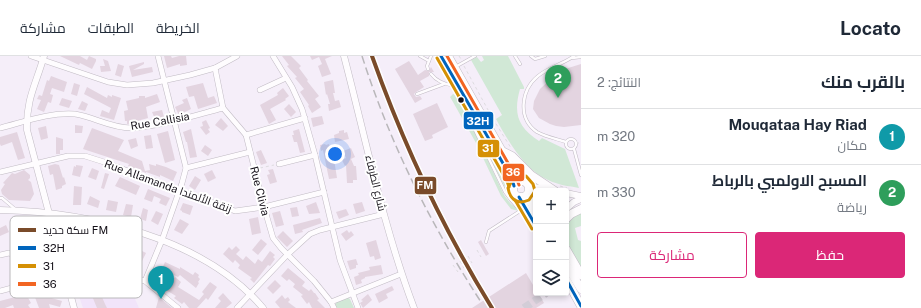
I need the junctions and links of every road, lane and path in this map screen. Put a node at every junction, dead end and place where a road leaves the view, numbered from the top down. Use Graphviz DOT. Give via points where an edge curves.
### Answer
graph roads {
  1 [pos="31,56"];
  2 [pos="158,56"];
  3 [pos="237,56"];
  4 [pos="273,56"];
  5 [pos="344,56"];
  6 [pos="420,56"];
  7 [pos="431,56"];
  8 [pos="442,56"];
  9 [pos="448,56"];
  10 [pos="459,56"];
  11 [pos="475,56"];
  12 [pos="515,56"];
  13 [pos="531,56"];
  14 [pos="545,56"];
  15 [pos="572,57"];
  16 [pos="581,57"];
  17 [pos="44,58"];
  18 [pos="429,61"];
  19 [pos="463,63"];
  20 [pos="520,64"];
  21 [pos="215,68"];
  22 [pos="454,68"];
  23 [pos="428,69"];
  24 [pos="431,74"];
  25 [pos="286,78"];
  26 [pos="164,81"];
  27 [pos="445,84"];
  28 [pos="460,88"];
  29 [pos="260,90"];
  30 [pos="417,94"];
  31 [pos="223,108"];
  32 [pos="471,109"];
  33 [pos="305,118"];
  34 [pos="27,121"];
  35 [pos="174,121"];
  36 [pos="0,128"];
  37 [pos="246,135"];
  38 [pos="566,142"];
  39 [pos="576,143"];
  40 [pos="581,143"];
  41 [pos="574,149"];
  42 [pos="502,151"];
  43 [pos="250,152"];
  44 [pos="514,152"];
  45 [pos="315,155"];
  46 [pos="36,163"];
  47 [pos="279,164"];
  48 [pos="186,168"];
  49 [pos="255,169"];
  50 [pos="0,172"];
  51 [pos="581,175"];
  52 [pos="517,183"];
  53 [pos="529,186"];
  54 [pos="547,188"];
  55 [pos="554,188"];
  56 [pos="179,190"];
  57 [pos="569,191"];
  58 [pos="324,192"];
  59 [pos="528,195"];
  60 [pos="581,196"];
  61 [pos="519,197"];
  62 [pos="0,198"];
  63 [pos="581,199"];
  64 [pos="533,206"];
  65 [pos="569,206"];
  66 [pos="264,207"];
  67 [pos="581,209"];
  68 [pos="0,210"];
  69 [pos="17,210"];
  70 [pos="49,214"];
  71 [pos="384,214"];
  72 [pos="62,216"];
  73 [pos="569,216"];
  74 [pos="535,224"];
  75 [pos="332,227"];
  76 [pos="142,234"];
  77 [pos="162,240"];
  78 [pos="486,242"];
  79 [pos="477,250"];
  80 [pos="10,253"];
  81 [pos="569,254"];
  82 [pos="0,255"];
  83 [pos="287,255"];
  84 [pos="468,256"];
  85 [pos="482,257"];
  86 [pos="460,261"];
  87 [pos="472,263"];
  88 [pos="453,265"];
  89 [pos="464,268"];
  90 [pos="569,269"];
  91 [pos="458,272"];
  92 [pos="401,274"];
  93 [pos="581,275"];
  94 [pos="144,281"];
  95 [pos="569,284"];
  96 [pos="569,286"];
  97 [pos="10,288"];
  98 [pos="581,289"];
  99 [pos="0,291"];
  100 [pos="351,293"];
  101 [pos="251,295"];
  102 [pos="71,298"];
  103 [pos="331,302"];
  104 [pos="581,306"];
  105 [pos="74,308"];
  106 [pos="178,308"];
  107 [pos="237,308"];
  108 [pos="263,308"];
  109 [pos="334,308"];
  110 [pos="358,308"];
  111 [pos="414,308"];
  112 [pos="577,308"];
  1 -- 17 [label="street"];
  2 -- 26 [label="street"];
  3 -- 21 [label="street"];
  4 -- 25 [label="street"];
  5 -- 71 [label="street, شارع الطرفاء"];
  6 -- 18 [label="lane"];
  7 -- 18 [label="lane"];
  8 -- 28 [label="highway"];
  9 -- 22 [label="highway"];
  10 -- 19 [label="path"];
  11 -- 19 [label="lane"];
  12 -- 20 [label="lane"];
  13 -- 14 [label="lane" via="535,60"];
  15 -- 16 [label="lane"];
  15 -- 38 [label="lane" via="537,77 526,93 523,104 525,116 533,128 545,136"];
  17 -- 26 [label="street" via="118,85"];
  17 -- 34 [label="street" via="29,102"];
  18 -- 23 [label="lane"];
  19 -- 22 [label="lane"];
  19 -- 44 [label="path"];
  21 -- 26 [label="street"];
  21 -- 31 [label="street, Rue Clivia"];
  22 -- 42 [label="highway"];
  24 -- 27 [label="lane" via="434,79"];
  25 -- 29 [label="street"];
  25 -- 33 [label="street" via="298,98"];
  26 -- 35 [label="street"];
  27 -- 28 [label="lane"];
  27 -- 30 [label="lane"];
  28 -- 32 [label="highway"];
  31 -- 35 [label="street, Rue Callisia"];
  31 -- 37 [label="street, Rue Clivia"];
  32 -- 52 [label="highway" via="512,179"];
  32 -- 78 [label="lane" via="471,119 505,192 520,210 489,231"];
  33 -- 37 [label="street"];
  33 -- 45 [label="street"];
  34 -- 35 [label="street, Rue Callisia" via="66,114 130,128"];
  34 -- 36 [label="street, Rue Callisia"];
  34 -- 46 [label="street"];
  35 -- 48 [label="street"];
  37 -- 43 [label="street, Rue Clivia"];
  38 -- 39 [label="lane" via="572,139"];
  38 -- 41 [label="lane" via="568,149"];
  39 -- 40 [label="path"];
  39 -- 41 [label="lane"];
  41 -- 51 [label="lane"];
  42 -- 52 [label="highway" via="516,176"];
  42 -- 55 [label="highway" via="512,156 531,175"];
  43 -- 48 [label="street"];
  43 -- 49 [label="street, Rue Clivia"];
  45 -- 47 [label="street"];
  45 -- 58 [label="street"];
  46 -- 50 [label="street, Rue Allamanda زنقة الألمندا"];
  46 -- 56 [label="street, Rue Allamanda زنقة الألمندا" via="68,156 85,156"];
  46 -- 70 [label="street"];
  47 -- 49 [label="path"];
  48 -- 56 [label="street"];
  49 -- 66 [label="street, Rue Clivia"];
  52 -- 53 [label="highway" via="526,182"];
  52 -- 61 [label="highway" via="514,192"];
  53 -- 54 [label="street"];
  53 -- 59 [label="highway"];
  56 -- 66 [label="street, Rue Allamanda زنقة الألمندا" via="236,211"];
  56 -- 77 [label="street"];
  57 -- 60 [label="street"];
  58 -- 66 [label="street, Rue Allamanda زنقة الألمندا"];
  58 -- 75 [label="street"];
  59 -- 61 [label="highway"];
  59 -- 64 [label="highway"];
  61 -- 74 [label="highway"];
  62 -- 69 [label="lane"];
  63 -- 65 [label="street"];
  66 -- 83 [label="street, Rue Clivia" via="273,238"];
  67 -- 73 [label="highway"];
  68 -- 69 [label="street"];
  69 -- 70 [label="street"];
  70 -- 72 [label="street"];
  71 -- 75 [label="street"];
  71 -- 92 [label="street, شارع الطرفاء"];
  75 -- 83 [label="street" via="310,234"];
  75 -- 100 [label="street"];
  76 -- 77 [label="street"];
  77 -- 94 [label="street"];
  77 -- 101 [label="street" via="210,263"];
  79 -- 85 [label="path"];
  80 -- 82 [label="street"];
  81 -- 93 [label="highway"];
  83 -- 101 [label="street"];
  83 -- 103 [label="street, Rue Clivia"];
  84 -- 87 [label="path"];
  86 -- 89 [label="path"];
  88 -- 91 [label="path"];
  90 -- 98 [label="highway"];
  92 -- 100 [label="street"];
  92 -- 111 [label="street, شارع الطرفاء"];
  94 -- 106 [label="street"];
  95 -- 104 [label="highway"];
  96 -- 112 [label="highway"];
  97 -- 99 [label="street"];
  100 -- 103 [label="street"];
  100 -- 110 [label="street"];
  101 -- 107 [label="street"];
  101 -- 108 [label="street"];
  102 -- 105 [label="street"];
  103 -- 109 [label="street, Rue Clivia"];
}
